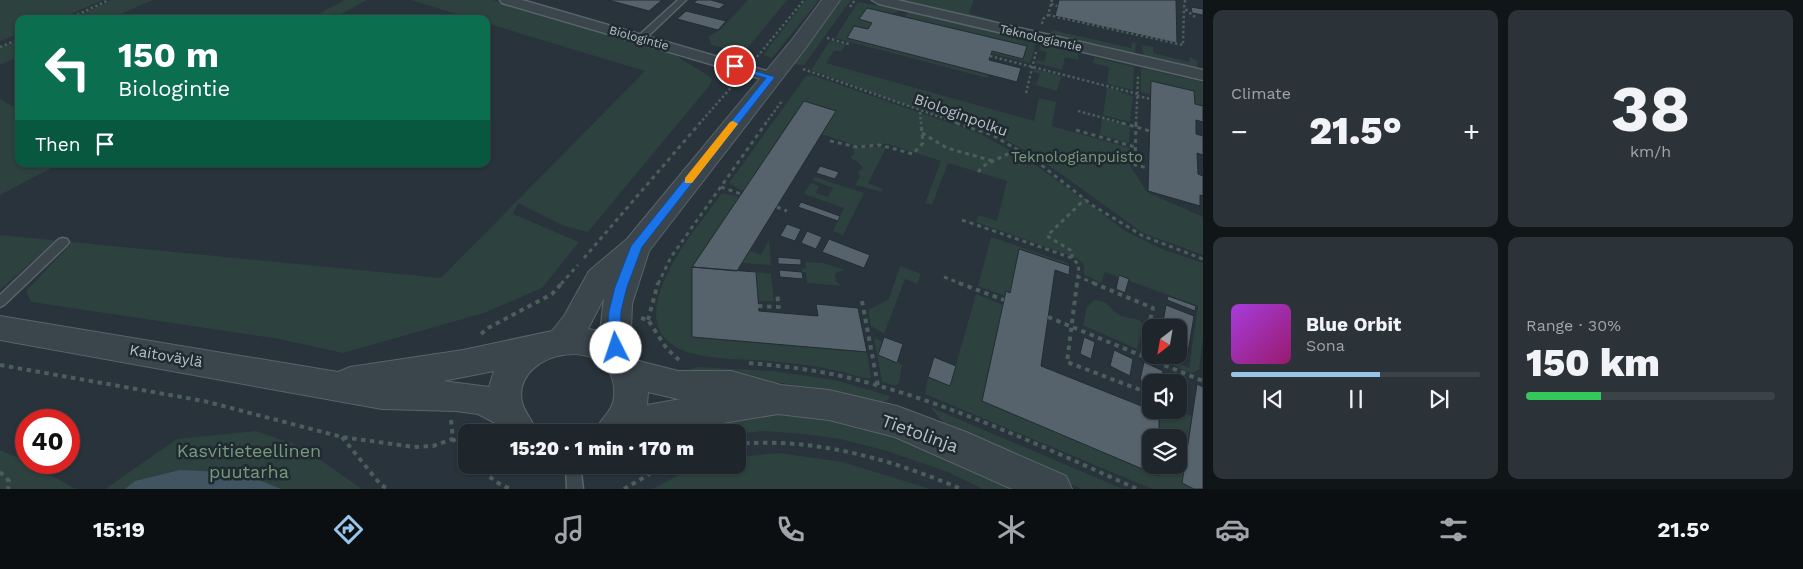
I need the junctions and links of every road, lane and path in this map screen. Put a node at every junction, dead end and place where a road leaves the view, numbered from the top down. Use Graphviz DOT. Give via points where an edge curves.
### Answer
graph roads {
  1 [pos="109,0"];
  2 [pos="507,0"];
  3 [pos="682,0"];
  4 [pos="804,0"];
  5 [pos="855,0"];
  6 [pos="879,0"];
  7 [pos="1052,0"];
  8 [pos="1185,0"];
  9 [pos="840,4"];
  10 [pos="1051,4"];
  11 [pos="1058,6"];
  12 [pos="1184,8"];
  13 [pos="77,15"];
  14 [pos="1196,16"];
  15 [pos="833,30"];
  16 [pos="1140,35"];
  17 [pos="827,38"];
  18 [pos="640,39"];
  19 [pos="15,41"];
  20 [pos="849,44"];
  21 [pos="822,46"];
  22 [pos="0,47"];
  23 [pos="990,56"];
  24 [pos="1138,60"];
  25 [pos="810,62"];
  26 [pos="804,69"];
  27 [pos="747,70"];
  28 [pos="1203,76"];
  29 [pos="771,77"];
  30 [pos="798,77"];
  31 [pos="787,93"];
  32 [pos="1137,95"];
  33 [pos="1150,99"];
  34 [pos="1078,111"];
  35 [pos="920,112"];
  36 [pos="1136,126"];
  37 [pos="1076,130"];
  38 [pos="1150,130"];
  39 [pos="922,132"];
  40 [pos="830,141"];
  41 [pos="1134,147"];
  42 [pos="1018,149"];
  43 [pos="993,161"];
  44 [pos="1148,168"];
  45 [pos="978,172"];
  46 [pos="721,187"];
  47 [pos="741,194"];
  48 [pos="1085,199"];
  49 [pos="777,207"];
  50 [pos="787,211"];
  51 [pos="962,220"];
  52 [pos="63,242"];
  53 [pos="637,246"];
  54 [pos="1072,258"];
  55 [pos="1203,259"];
  56 [pos="1077,276"];
  57 [pos="944,277"];
  58 [pos="552,294"];
  59 [pos="777,294"];
  60 [pos="1004,300"];
  61 [pos="862,301"];
  62 [pos="0,302"];
  63 [pos="758,306"];
  64 [pos="1048,317"];
  65 [pos="1150,319"];
  66 [pos="648,320"];
  67 [pos="1072,326"];
  68 [pos="0,328"];
  69 [pos="548,344"];
  70 [pos="1142,355"];
  71 [pos="1163,364"];
  72 [pos="0,365"];
  73 [pos="623,366"];
  74 [pos="1203,381"];
  75 [pos="331,384"];
  76 [pos="878,386"];
  77 [pos="1142,391"];
  78 [pos="781,400"];
  79 [pos="513,422"];
  80 [pos="620,424"];
  81 [pos="636,424"];
  82 [pos="342,437"];
  83 [pos="453,438"];
  84 [pos="746,442"];
  85 [pos="0,472"];
  86 [pos="487,474"];
  87 [pos="573,474"];
  88 [pos="650,474"];
  89 [pos="496,482"];
  90 [pos="8,489"];
  91 [pos="388,489"];
  92 [pos="494,489"];
  93 [pos="510,489"];
  94 [pos="575,489"];
  95 [pos="624,489"];
  96 [pos="961,489"];
  97 [pos="1053,489"];
  1 -- 13 [label="path"];
  2 -- 18 [label="street, Biologintie"];
  3 -- 18 [label="lane"];
  4 -- 27 [label="path"];
  5 -- 9 [label="path"];
  6 -- 24 [label="street, Teknologiantie"];
  7 -- 10 [label="path"];
  8 -- 12 [label="path"];
  9 -- 29 [label="street"];
  10 -- 11 [label="path"];
  10 -- 16 [label="path" via="1048,15"];
  12 -- 14 [label="path"];
  12 -- 16 [label="path" via="1183,45"];
  15 -- 17 [label="path"];
  16 -- 24 [label="path"];
  17 -- 20 [label="path"];
  17 -- 21 [label="path"];
  18 -- 27 [label="street, Biologintie"];
  19 -- 22 [label="path"];
  23 -- 32 [label="path"];
  24 -- 28 [label="street, Teknologiantie"];
  24 -- 32 [label="path"];
  25 -- 26 [label="path"];
  26 -- 30 [label="path"];
  26 -- 35 [label="path, Biologinpolku"];
  27 -- 29 [label="street, Biologintie"];
  27 -- 58 [label="path"];
  29 -- 53 [label="street"];
  31 -- 46 [label="path"];
  32 -- 33 [label="path"];
  32 -- 36 [label="path"];
  34 -- 36 [label="path"];
  35 -- 39 [label="path"];
  35 -- 42 [label="path, Biologinpolku" via="992,135"];
  36 -- 38 [label="path"];
  36 -- 41 [label="path"];
  37 -- 41 [label="path"];
  39 -- 40 [label="path" via="922,143 912,154 880,145 857,147"];
  39 -- 43 [label="path" via="948,148"];
  41 -- 44 [label="path" via="1135,165"];
  42 -- 43 [label="path"];
  42 -- 48 [label="path, Biologinpolku"];
  43 -- 45 [label="path"];
  46 -- 47 [label="path"];
  46 -- 66 [label="path" via="660,276"];
  48 -- 54 [label="path" via="1047,236 1072,251"];
  48 -- 55 [label="path, Biologinpolku" via="1143,236"];
  49 -- 50 [label="path"];
  51 -- 54 [label="path"];
  52 -- 62 [label="lane"];
  53 -- 69 [label="street" via="599,279 575,325"];
  53 -- 73 [label="street" via="615,311 613,336"];
  54 -- 56 [label="path" via="1079,264"];
  56 -- 65 [label="path" via="1153,308"];
  56 -- 67 [label="path"];
  57 -- 60 [label="path"];
  59 -- 63 [label="path" via="779,307"];
  61 -- 76 [label="path"];
  64 -- 67 [label="path"];
  67 -- 70 [label="path"];
  67 -- 77 [label="path" via="1067,362"];
  68 -- 75 [label="street, Kaitoväylä"];
  69 -- 73 [label="street, Kaitoväylä" via="579,340 594,343 608,350"];
  69 -- 75 [label="street, Kaitoväylä" via="463,364"];
  69 -- 79 [label="street" via="517,364 506,383 504,397"];
  71 -- 74 [label="path"];
  72 -- 82 [label="path" via="204,401"];
  73 -- 78 [label="street, Tietolinja" via="678,385 731,385"];
  73 -- 80 [label="street" via="631,386 626,416"];
  75 -- 79 [label="street, Kaitoväylä" via="382,394 483,400"];
  78 -- 81 [label="street, Tietolinja"];
  78 -- 97 [label="street, Tietolinja" via="829,405 896,422"];
  82 -- 83 [label="path" via="414,447 433,446"];
  82 -- 91 [label="path" via="381,485"];
  84 -- 96 [label="path" via="814,446 885,460"];
  85 -- 90 [label="path" via="9,481"];
  86 -- 89 [label="path"];
  87 -- 94 [label="lane"];
  88 -- 95 [label="path"];
  89 -- 92 [label="path"];
  89 -- 93 [label="path"];
}
